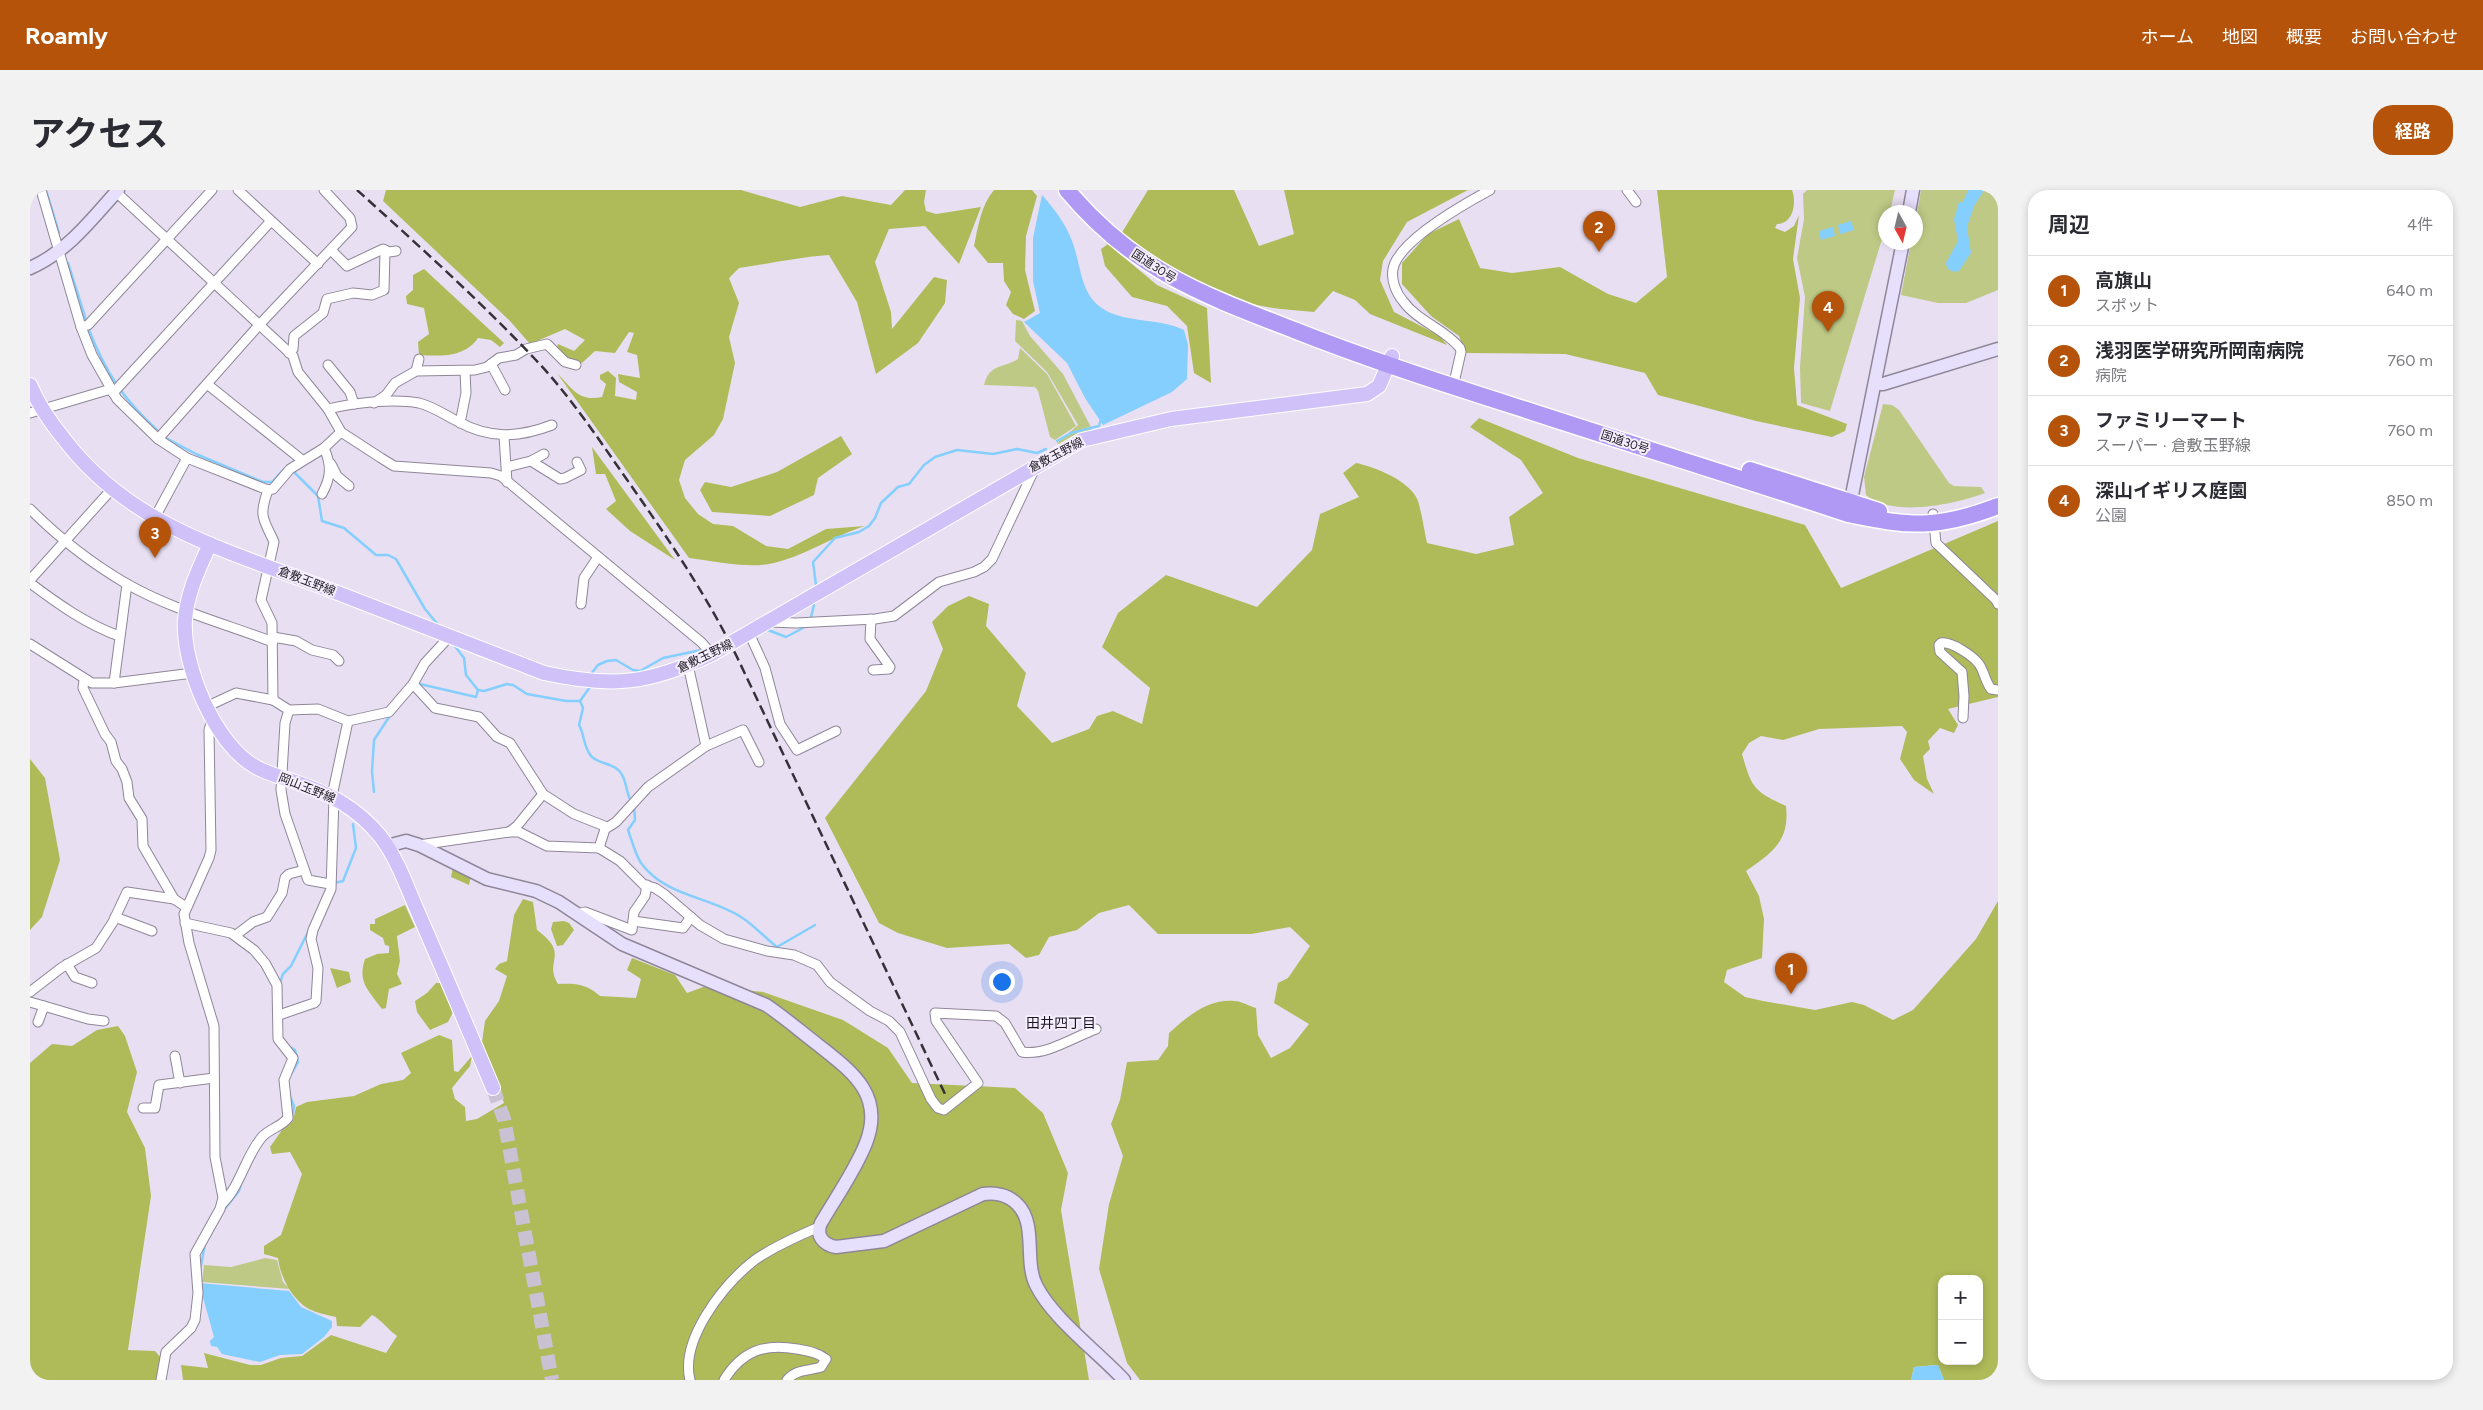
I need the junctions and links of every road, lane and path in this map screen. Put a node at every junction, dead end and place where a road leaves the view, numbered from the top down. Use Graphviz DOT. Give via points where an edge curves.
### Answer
graph roads {
  1 [pos="41,190"];
  2 [pos="212,190"];
  3 [pos="238,190"];
  4 [pos="324,190"];
  5 [pos="1067,190"];
  6 [pos="1490,190"];
  7 [pos="1627,190"];
  8 [pos="1913,190"];
  9 [pos="117,191"];
  10 [pos="1636,202"];
  11 [pos="1910,205"];
  12 [pos="271,221"];
  13 [pos="166,240"];
  14 [pos="331,250"];
  15 [pos="385,250"];
  16 [pos="1901,250"];
  17 [pos="59,251"];
  18 [pos="396,251"];
  19 [pos="318,264"];
  20 [pos="30,268"];
  21 [pos="215,283"];
  22 [pos="260,324"];
  23 [pos="81,327"];
  24 [pos="1998,349"];
  25 [pos="289,353"];
  26 [pos="419,358"];
  27 [pos="1391,361"];
  28 [pos="491,364"];
  29 [pos="328,365"];
  30 [pos="576,365"];
  31 [pos="416,371"];
  32 [pos="465,371"];
  33 [pos="1454,382"];
  34 [pos="207,384"];
  35 [pos="1875,384"];
  36 [pos="30,385"];
  37 [pos="505,390"];
  38 [pos="112,391"];
  39 [pos="374,403"];
  40 [pos="354,404"];
  41 [pos="328,409"];
  42 [pos="36,411"];
  43 [pos="460,423"];
  44 [pos="552,425"];
  45 [pos="341,432"];
  46 [pos="504,436"];
  47 [pos="158,439"];
  48 [pos="324,448"];
  49 [pos="544,454"];
  50 [pos="187,458"];
  51 [pos="302,460"];
  52 [pos="330,461"];
  53 [pos="531,461"];
  54 [pos="577,462"];
  55 [pos="1037,465"];
  56 [pos="507,467"];
  57 [pos="507,482"];
  58 [pos="349,486"];
  59 [pos="111,490"];
  60 [pos="268,490"];
  61 [pos="322,494"];
  62 [pos="1998,496"];
  63 [pos="1998,506"];
  64 [pos="1850,508"];
  65 [pos="30,509"];
  66 [pos="154,519"];
  67 [pos="1933,519"];
  68 [pos="64,542"];
  69 [pos="210,544"];
  70 [pos="598,557"];
  71 [pos="270,567"];
  72 [pos="30,582"];
  73 [pos="127,584"];
  74 [pos="581,604"];
  75 [pos="1998,604"];
  76 [pos="186,610"];
  77 [pos="871,619"];
  78 [pos="769,622"];
  79 [pos="749,634"];
  80 [pos="119,636"];
  81 [pos="450,636"];
  82 [pos="273,639"];
  83 [pos="30,644"];
  84 [pos="712,654"];
  85 [pos="339,661"];
  86 [pos="688,666"];
  87 [pos="873,670"];
  88 [pos="193,673"];
  89 [pos="84,680"];
  90 [pos="114,682"];
  91 [pos="413,684"];
  92 [pos="1998,690"];
  93 [pos="273,700"];
  94 [pos="289,710"];
  95 [pos="210,712"];
  96 [pos="1963,718"];
  97 [pos="348,721"];
  98 [pos="836,731"];
  99 [pos="706,746"];
  100 [pos="759,762"];
  101 [pos="280,776"];
  102 [pos="543,794"];
  103 [pos="333,796"];
  104 [pos="607,827"];
  105 [pos="508,832"];
  106 [pos="419,844"];
  107 [pos="387,846"];
  108 [pos="599,848"];
  109 [pos="304,870"];
  110 [pos="331,885"];
  111 [pos="647,885"];
  112 [pos="174,899"];
  113 [pos="186,906"];
  114 [pos="576,914"];
  115 [pos="115,917"];
  116 [pos="691,917"];
  117 [pos="633,921"];
  118 [pos="185,923"];
  119 [pos="152,931"];
  120 [pos="236,936"];
  121 [pos="67,964"];
  122 [pos="92,983"];
  123 [pos="30,992"];
  124 [pos="30,1002"];
  125 [pos="44,1006"];
  126 [pos="280,1014"];
  127 [pos="104,1021"];
  128 [pos="38,1022"];
  129 [pos="1096,1029"];
  130 [pos="175,1056"];
  131 [pos="214,1078"];
  132 [pos="180,1083"];
  133 [pos="493,1088"];
  134 [pos="143,1108"];
  135 [pos="222,1204"];
  136 [pos="819,1227"];
  137 [pos="161,1380"];
  138 [pos="690,1380"];
  139 [pos="724,1380"];
  140 [pos="787,1380"];
  141 [pos="1124,1380"];
  1 -- 17 [label="street"];
  2 -- 13 [label="street"];
  3 -- 12 [label="street"];
  4 -- 14 [label="street" via="352,222 352,227"];
  5 -- 27 [label="highway, 国道30号" via="1104,229 1150,265 1204,295"];
  6 -- 33 [label="street" via="1426,230 1404,250 1393,270 1395,285 1404,303 1460,348"];
  7 -- 10 [label="street"];
  8 -- 11 [label="street"];
  9 -- 13 [label="street"];
  9 -- 17 [label="street"];
  12 -- 19 [label="street"];
  12 -- 21 [label="street"];
  13 -- 21 [label="street"];
  13 -- 23 [label="street" via="88,325"];
  14 -- 15 [label="street" via="347,266"];
  14 -- 19 [label="street"];
  15 -- 18 [label="street"];
  15 -- 25 [label="street" via="384,290 372,296 353,293 327,299 323,313 294,336 294,349"];
  16 -- 35 [label="street"];
  17 -- 20 [label="street"];
  17 -- 23 [label="street"];
  19 -- 22 [label="street"];
  21 -- 22 [label="street"];
  21 -- 38 [label="street"];
  22 -- 25 [label="street"];
  22 -- 34 [label="street"];
  23 -- 38 [label="street"];
  24 -- 35 [label="street"];
  25 -- 41 [label="street" via="301,377"];
  26 -- 31 [label="street"];
  27 -- 33 [label="highway, 国道30号"];
  27 -- 55 [label="main road, 倉敷玉野線" via="1379,386 1367,394 1218,411 1152,423 1082,440"];
  28 -- 30 [label="street" via="499,358 547,344 565,362"];
  28 -- 32 [label="street"];
  28 -- 37 [label="street"];
  29 -- 40 [label="street" via="350,392"];
  31 -- 32 [label="street"];
  31 -- 39 [label="street"];
  32 -- 43 [label="street" via="466,393"];
  33 -- 64 [label="highway, 国道30号"];
  34 -- 47 [label="street"];
  34 -- 51 [label="street"];
  35 -- 64 [label="street"];
  36 -- 42 [label="main road, 倉敷玉野線"];
  38 -- 42 [label="street"];
  38 -- 47 [label="street" via="131,415"];
  39 -- 40 [label="street"];
  39 -- 43 [label="street" via="418,403"];
  40 -- 41 [label="street"];
  41 -- 45 [label="street"];
  42 -- 59 [label="main road, 倉敷玉野線"];
  43 -- 46 [label="street"];
  44 -- 46 [label="street"];
  45 -- 48 [label="street"];
  45 -- 57 [label="street" via="394,466 491,473"];
  46 -- 56 [label="street"];
  47 -- 50 [label="street"];
  48 -- 51 [label="street"];
  48 -- 52 [label="street"];
  49 -- 53 [label="street"];
  50 -- 60 [label="street"];
  50 -- 66 [label="street"];
  51 -- 60 [label="street" via="273,489"];
  52 -- 58 [label="street" via="337,476"];
  52 -- 61 [label="street" via="328,483"];
  53 -- 54 [label="street" via="560,478 581,470"];
  53 -- 56 [label="street"];
  55 -- 77 [label="street" via="992,560 984,567 939,582 894,616"];
  55 -- 78 [label="main road, 倉敷玉野線"];
  56 -- 57 [label="street"];
  57 -- 70 [label="street"];
  59 -- 66 [label="main road, 倉敷玉野線"];
  59 -- 68 [label="street"];
  60 -- 71 [label="street" via="262,505 264,524 274,542"];
  62 -- 67 [label="highway, 国道30号"];
  63 -- 67 [label="highway, 国道30号" via="1974,515"];
  64 -- 67 [label="highway, 国道30号" via="1913,525"];
  65 -- 68 [label="street"];
  66 -- 69 [label="main road, 倉敷玉野線"];
  67 -- 75 [label="street" via="1936,543"];
  68 -- 72 [label="street"];
  68 -- 73 [label="street"];
  69 -- 71 [label="main road, 倉敷玉野線"];
  69 -- 76 [label="main road, 岡山玉野線"];
  70 -- 74 [label="street" via="584,578"];
  70 -- 84 [label="street"];
  71 -- 81 [label="main road, 倉敷玉野線"];
  71 -- 82 [label="street" via="261,600 272,623"];
  72 -- 80 [label="street" via="76,616"];
  73 -- 76 [label="street"];
  73 -- 80 [label="street"];
  76 -- 82 [label="street"];
  76 -- 88 [label="main road, 岡山玉野線" via="187,652"];
  77 -- 78 [label="street"];
  77 -- 87 [label="street" via="870,639 890,667"];
  78 -- 79 [label="main road, 倉敷玉野線"];
  79 -- 84 [label="main road, 倉敷玉野線"];
  79 -- 98 [label="street" via="765,668 780,724 797,750"];
  80 -- 90 [label="street"];
  81 -- 86 [label="main road, 倉敷玉野線" via="544,673 584,681 644,679"];
  81 -- 91 [label="street" via="424,663"];
  82 -- 85 [label="street" via="296,641 312,650 333,654"];
  82 -- 93 [label="street"];
  83 -- 89 [label="street"];
  84 -- 86 [label="main road, 倉敷玉野線"];
  86 -- 99 [label="street"];
  88 -- 90 [label="street"];
  88 -- 95 [label="main road, 岡山玉野線"];
  89 -- 90 [label="street" via="100,684"];
  89 -- 112 [label="street" via="83,688 112,742 130,798 142,819 143,846"];
  91 -- 97 [label="street" via="389,712"];
  91 -- 102 [label="street" via="435,708 479,717 497,737 510,743"];
  92 -- 96 [label="street" via="1991,689 1978,662 1948,643 1941,643 1940,652 1962,672"];
  93 -- 94 [label="street"];
  93 -- 95 [label="street" via="236,693"];
  94 -- 97 [label="street" via="318,709"];
  94 -- 101 [label="street"];
  95 -- 101 [label="main road, 岡山玉野線" via="232,749 245,760"];
  95 -- 113 [label="street" via="211,850"];
  97 -- 103 [label="street"];
  99 -- 100 [label="street" via="744,730"];
  99 -- 104 [label="street" via="648,787 616,822"];
  101 -- 103 [label="main road, 岡山玉野線"];
  101 -- 109 [label="street" via="285,814"];
  102 -- 104 [label="street" via="574,814"];
  102 -- 105 [label="street" via="517,826"];
  103 -- 107 [label="main road, 岡山玉野線" via="362,818"];
  103 -- 110 [label="street"];
  104 -- 108 [label="street"];
  105 -- 106 [label="street"];
  105 -- 108 [label="street" via="519,832 547,846"];
  106 -- 107 [label="street" via="406,841"];
  106 -- 114 [label="street" via="487,878 536,891"];
  107 -- 133 [label="main road, 岡山玉野線"];
  108 -- 111 [label="street"];
  109 -- 110 [label="street" via="308,880"];
  109 -- 120 [label="street" via="285,878 282,893 267,917 253,922"];
  110 -- 126 [label="street" via="311,939 318,968 316,1002"];
  111 -- 116 [label="street" via="664,894"];
  111 -- 117 [label="street"];
  112 -- 113 [label="street"];
  112 -- 115 [label="street" via="127,892"];
  113 -- 118 [label="street"];
  114 -- 117 [label="street" via="585,912 632,930"];
  114 -- 136 [label="street" via="622,944 766,1005 862,1084 870,1104 866,1144"];
  115 -- 119 [label="street"];
  115 -- 121 [label="street" via="96,948"];
  116 -- 117 [label="street" via="684,928"];
  116 -- 129 [label="street" via="724,939 794,955 817,965 830,982 889,1021 900,1032 931,1100 944,1110 978,1083 936,1021 935,1013 996,1016 1005,1023 1022,1052 1029,1053 1056,1047"];
  118 -- 120 [label="street"];
  118 -- 131 [label="street" via="214,1026"];
  120 -- 126 [label="street" via="254,950 274,977"];
  121 -- 122 [label="street" via="75,977"];
  121 -- 123 [label="street"];
  124 -- 125 [label="street"];
  125 -- 127 [label="street"];
  125 -- 128 [label="street"];
  126 -- 135 [label="street" via="278,1039 293,1058 284,1080 288,1118 262,1137 236,1189"];
  130 -- 132 [label="street"];
  131 -- 132 [label="street"];
  131 -- 135 [label="street" via="215,1158"];
  132 -- 134 [label="street" via="159,1085 155,1108"];
  135 -- 137 [label="street" via="196,1254 198,1293 195,1320 166,1352"];
  136 -- 138 [label="street" via="752,1262 718,1296 693,1343 688,1363"];
  136 -- 141 [label="street" via="822,1241 829,1246 874,1243 898,1235 983,1194 1004,1196 1018,1204 1024,1216 1031,1271 1039,1291"];
  139 -- 140 [label="street" via="746,1356 760,1348 779,1346 813,1352 826,1359 821,1367 802,1370"];
}
